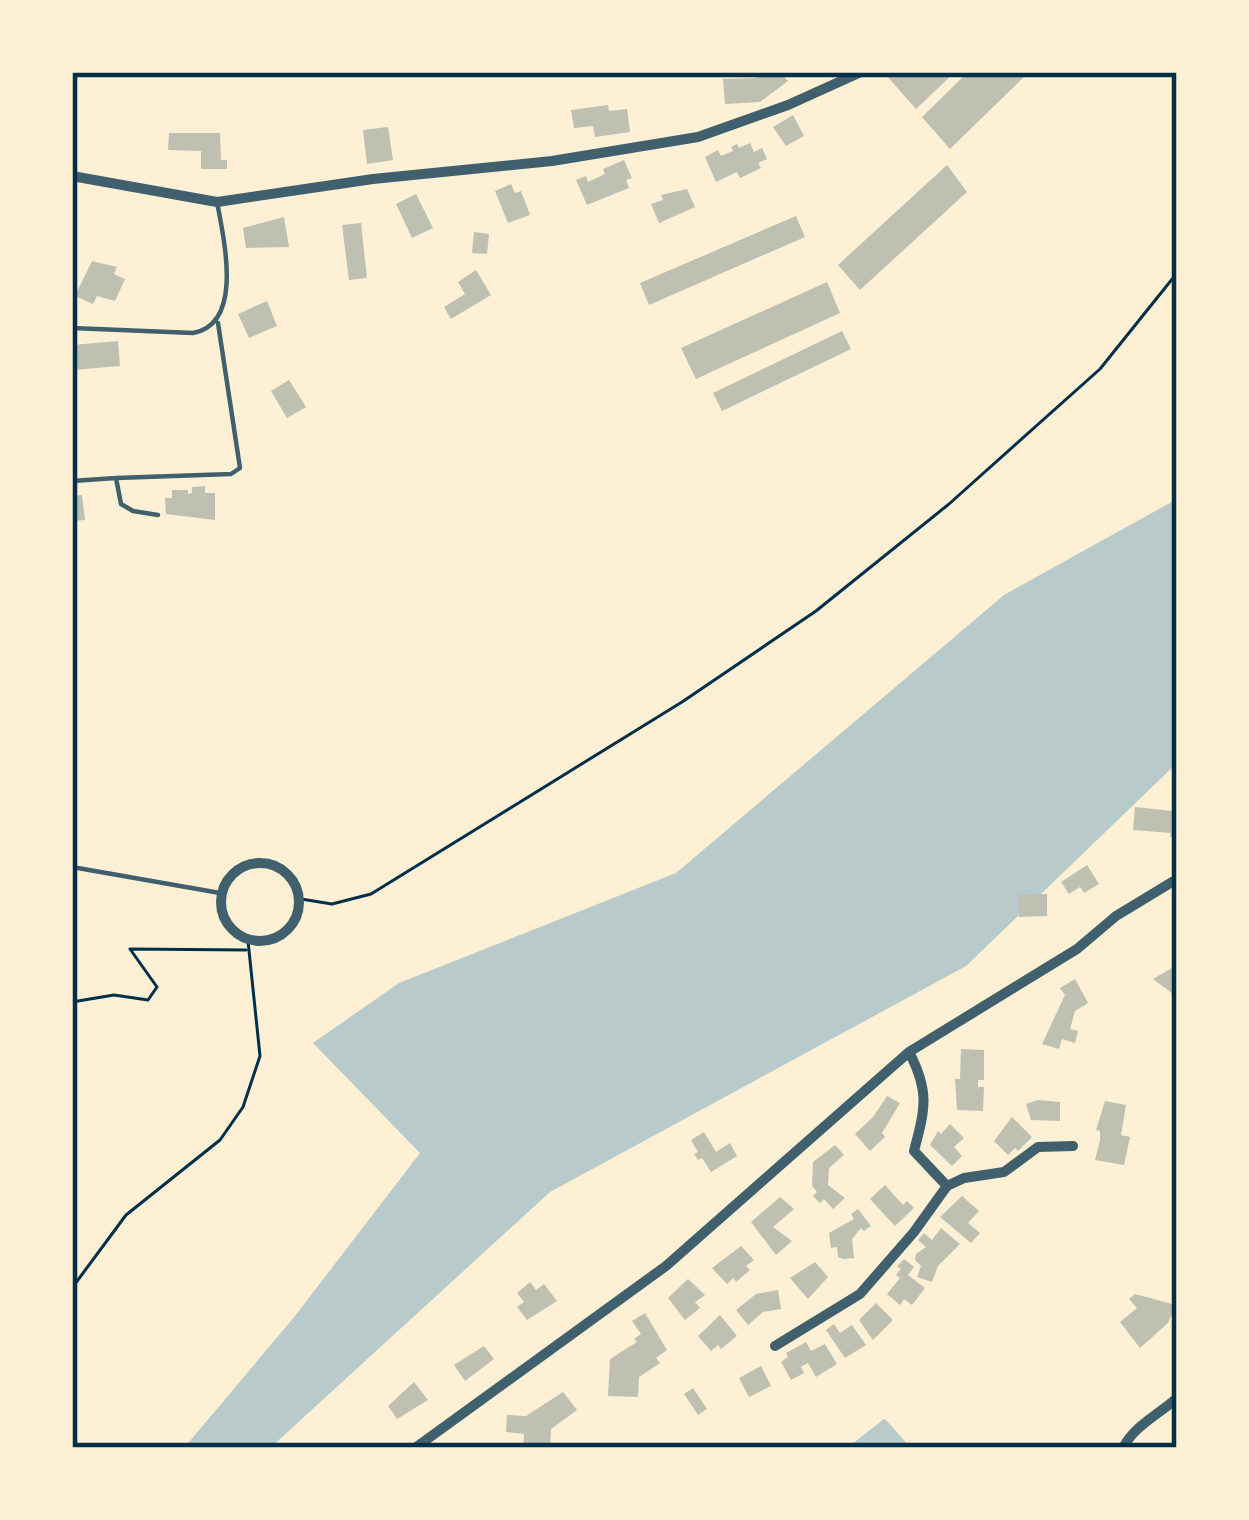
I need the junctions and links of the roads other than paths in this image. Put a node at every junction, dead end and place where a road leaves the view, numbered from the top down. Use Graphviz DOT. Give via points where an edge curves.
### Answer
graph roads {
  1 [pos="862,72"];
  2 [pos="72,176"];
  3 [pos="217,202"];
  4 [pos="218,323"];
  5 [pos="72,328"];
  6 [pos="116,478"];
  7 [pos="72,481"];
  8 [pos="158,514"];
  9 [pos="72,867"];
  10 [pos="1177,879"];
  11 [pos="220,893"];
  12 [pos="909,1052"];
  13 [pos="1073,1146"];
  14 [pos="947,1186"];
  15 [pos="776,1346"];
  16 [pos="1177,1398"];
  17 [pos="415,1448"];
  18 [pos="1123,1448"];
  1 -- 3 [label="street" via="698,137"];
  2 -- 3 [label="street"];
  3 -- 4 [label="lane" via="225,277"];
  4 -- 5 [label="lane" via="193,333"];
  4 -- 6 [label="lane" via="240,469"];
  6 -- 7 [label="lane"];
  6 -- 8 [label="lane" via="121,504"];
  9 -- 11 [label="lane"];
  10 -- 12 [label="street"];
  11 -- 11 [label="street" via="226,924 248,946 273,941 295,924 301,899 290,874 267,861 236,869"];
  12 -- 14 [label="street" via="926,1105 914,1151"];
  12 -- 17 [label="street" via="666,1266"];
  13 -- 14 [label="street" via="1038,1148 1004,1172"];
  14 -- 15 [label="street" via="860,1294"];
  16 -- 18 [label="street" via="1131,1431"];
}
